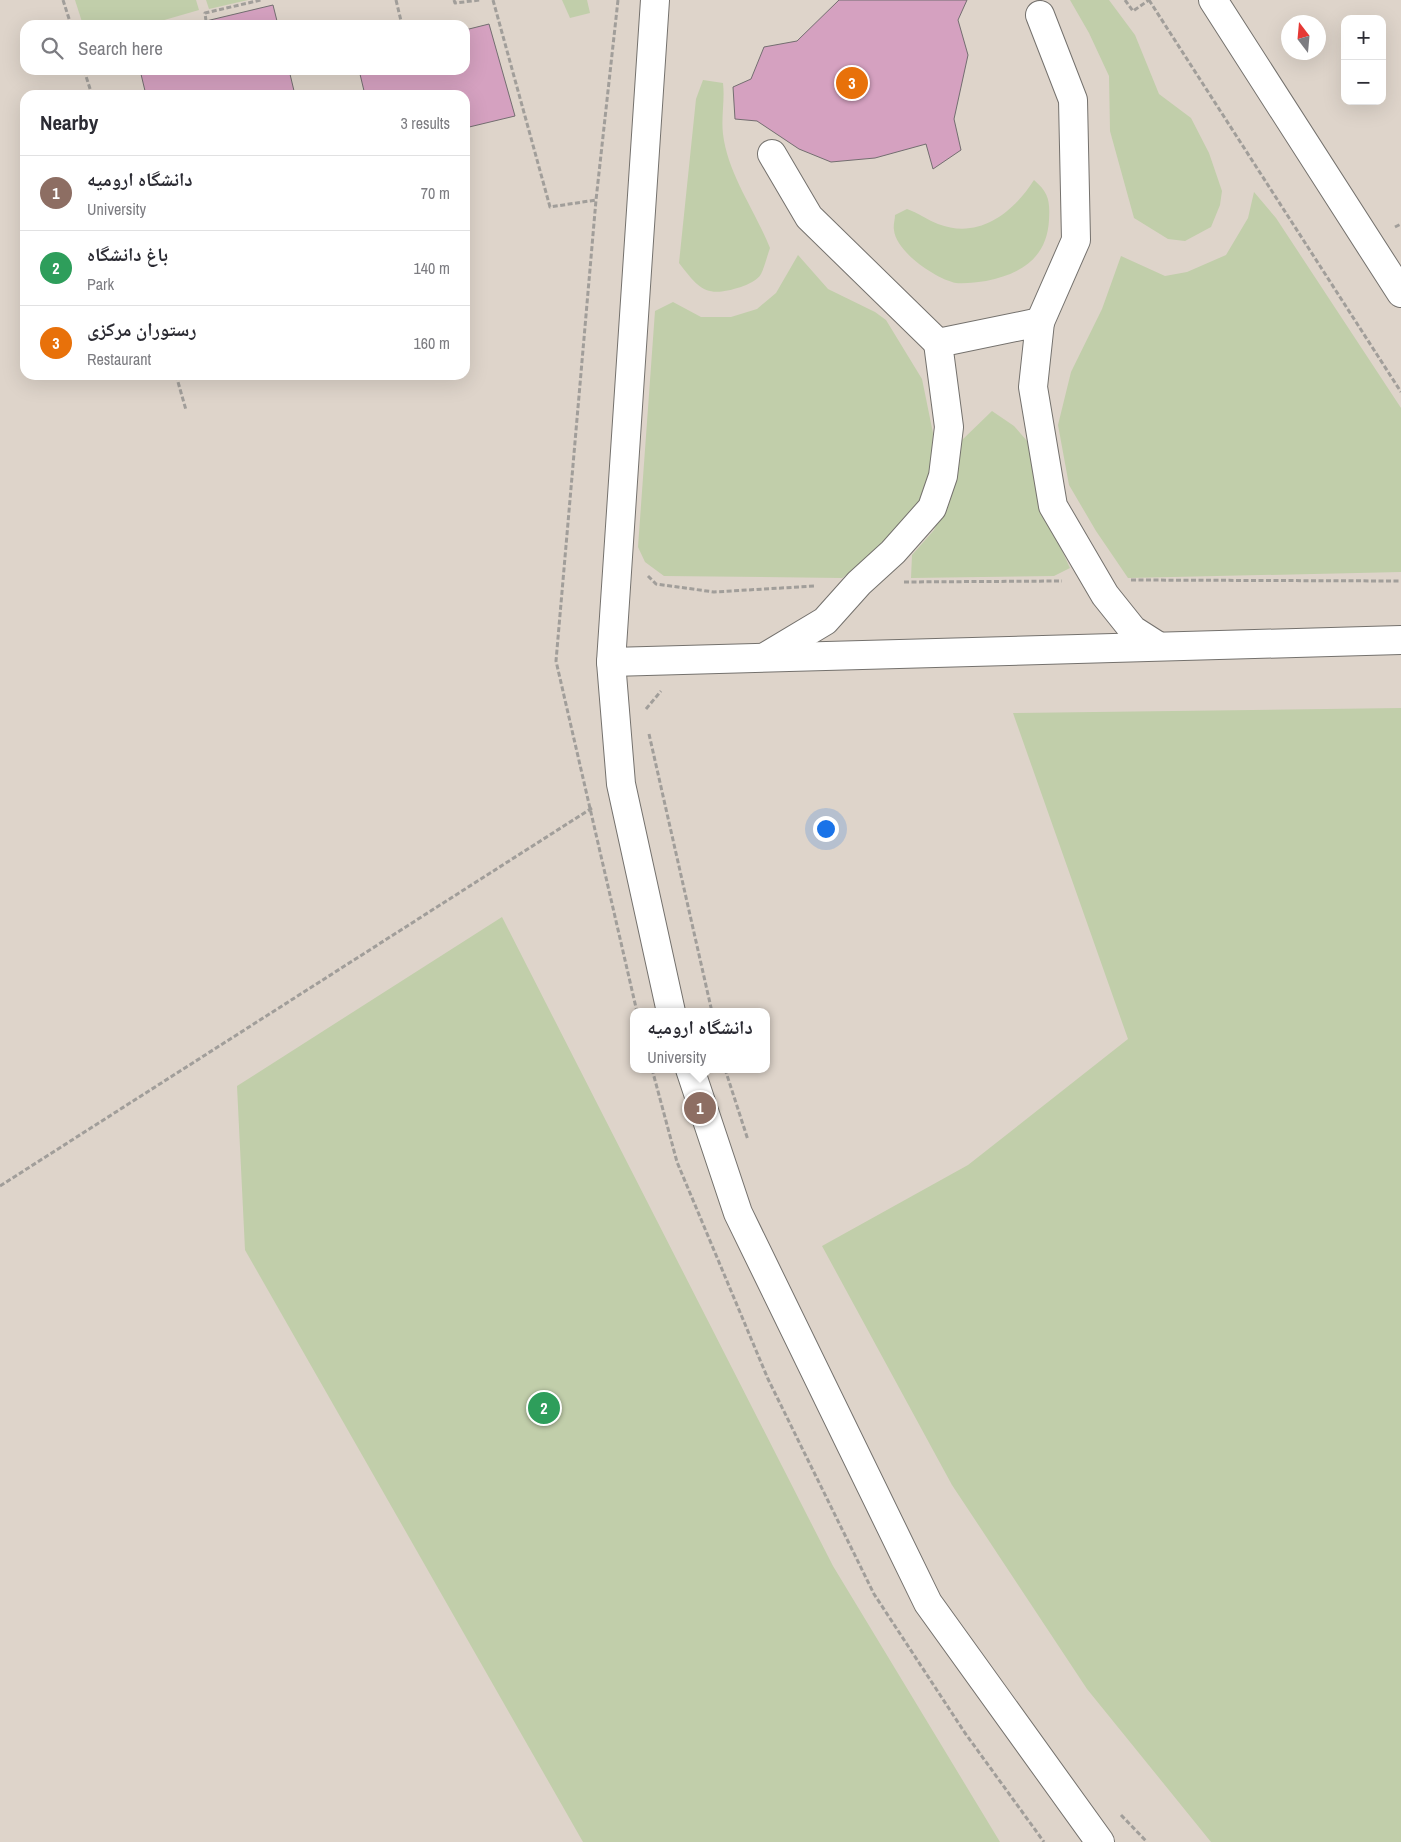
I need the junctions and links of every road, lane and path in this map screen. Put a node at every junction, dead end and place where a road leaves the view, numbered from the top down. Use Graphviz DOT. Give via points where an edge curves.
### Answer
graph roads {
  1 [pos="64,0"];
  2 [pos="261,0"];
  3 [pos="396,0"];
  4 [pos="454,0"];
  5 [pos="480,0"];
  6 [pos="493,0"];
  7 [pos="618,0"];
  8 [pos="655,0"];
  9 [pos="1125,0"];
  10 [pos="1149,0"];
  11 [pos="1212,0"];
  12 [pos="1040,15"];
  13 [pos="70,20"];
  14 [pos="206,20"];
  15 [pos="401,20"];
  16 [pos="86,75"];
  17 [pos="90,90"];
  18 [pos="772,154"];
  19 [pos="596,200"];
  20 [pos="1401,293"];
  21 [pos="1040,322"];
  22 [pos="938,344"];
  23 [pos="177,380"];
  24 [pos="1401,392"];
  25 [pos="186,410"];
  26 [pos="644,573"];
  27 [pos="1096,580"];
  28 [pos="1401,580"];
  29 [pos="860,583"];
  30 [pos="1401,640"];
  31 [pos="1158,646"];
  32 [pos="766,657"];
  33 [pos="611,662"];
  34 [pos="665,686"];
  35 [pos="644,711"];
  36 [pos="648,731"];
  37 [pos="622,784"];
  38 [pos="591,809"];
  39 [pos="636,1008"];
  40 [pos="670,1008"];
  41 [pos="711,1008"];
  42 [pos="653,1073"];
  43 [pos="691,1073"];
  44 [pos="726,1073"];
  45 [pos="750,1145"];
  46 [pos="0,1186"];
  47 [pos="1118,1813"];
  48 [pos="1044,1842"];
  49 [pos="1100,1842"];
  50 [pos="1147,1842"];
  1 -- 13 [label="path"];
  2 -- 14 [label="path" via="205,13"];
  3 -- 15 [label="path"];
  4 -- 5 [label="path" via="455,3"];
  6 -- 19 [label="path" via="550,207"];
  7 -- 19 [label="path"];
  8 -- 33 [label="lane"];
  9 -- 10 [label="path" via="1132,11"];
  10 -- 24 [label="path"];
  11 -- 20 [label="lane"];
  12 -- 21 [label="lane" via="1073,100 1076,240"];
  16 -- 17 [label="path"];
  18 -- 22 [label="lane" via="809,217"];
  19 -- 38 [label="path" via="556,661"];
  21 -- 22 [label="lane"];
  21 -- 27 [label="lane" via="1033,387 1053,506"];
  22 -- 29 [label="lane" via="949,427 943,476 932,508"];
  23 -- 25 [label="path"];
  26 -- 29 [label="path" via="656,584 714,592"];
  27 -- 28 [label="path"];
  27 -- 29 [label="path"];
  27 -- 31 [label="lane" via="1132,630"];
  29 -- 32 [label="lane" via="825,621"];
  30 -- 31 [label="lane"];
  31 -- 32 [label="lane"];
  32 -- 33 [label="lane"];
  33 -- 37 [label="lane"];
  34 -- 35 [label="path"];
  36 -- 41 [label="path"];
  37 -- 38 [label="path"];
  37 -- 40 [label="lane"];
  38 -- 39 [label="path"];
  38 -- 46 [label="path"];
  42 -- 48 [label="path" via="676,1162 768,1379 874,1594 965,1733"];
  43 -- 49 [label="lane" via="738,1213 928,1603"];
  44 -- 45 [label="path"];
  47 -- 50 [label="path"];
}
